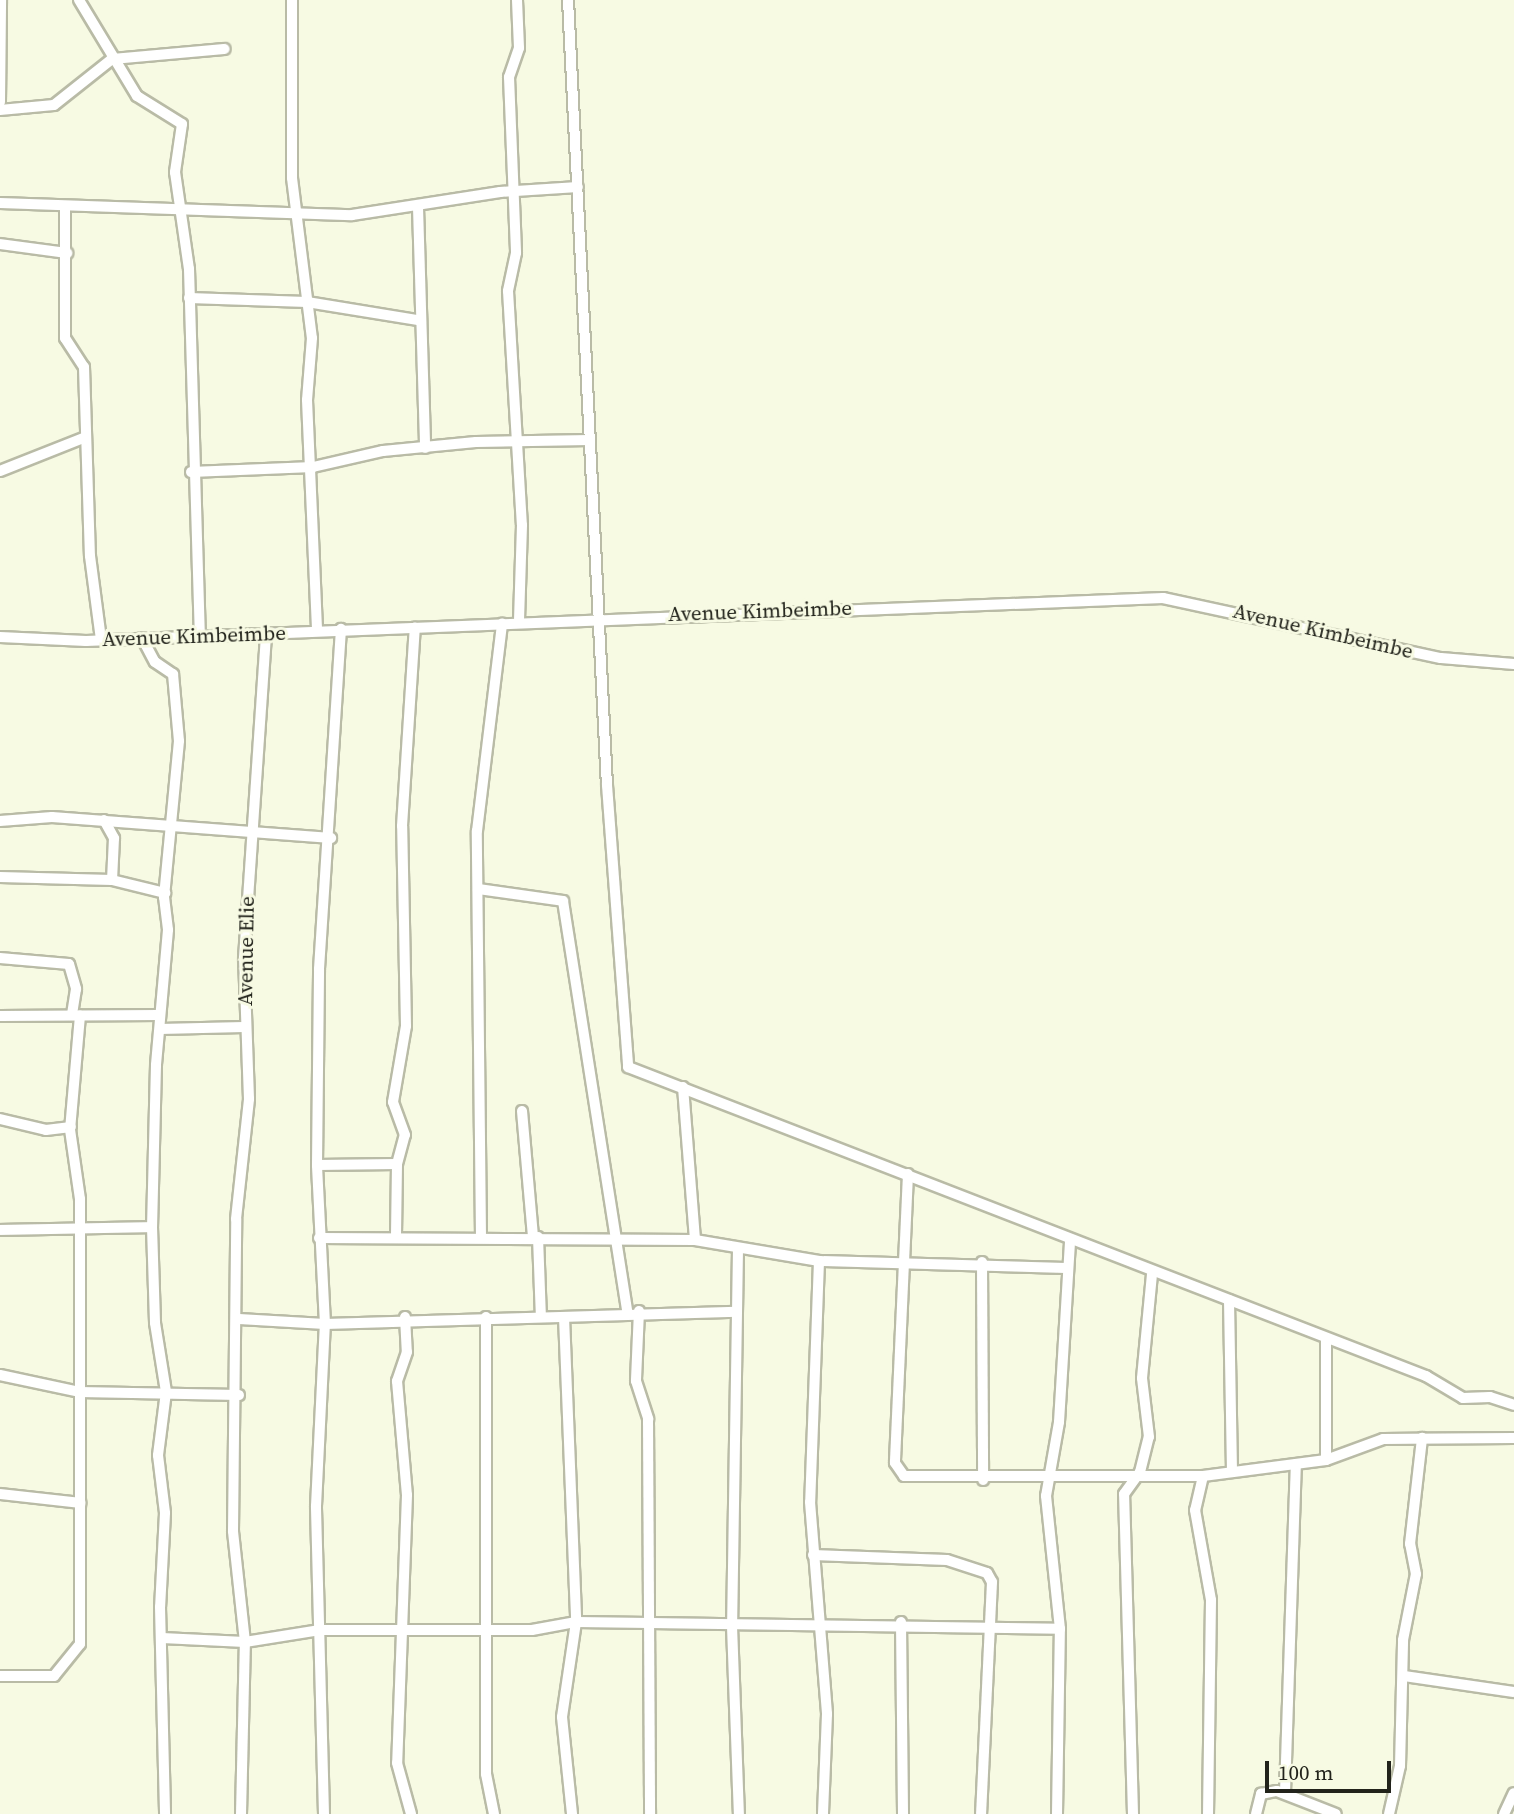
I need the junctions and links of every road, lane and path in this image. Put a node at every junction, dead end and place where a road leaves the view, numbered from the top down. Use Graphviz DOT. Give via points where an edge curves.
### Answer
graph roads {
  1 [pos="1,0"];
  2 [pos="79,0"];
  3 [pos="292,0"];
  4 [pos="517,0"];
  5 [pos="568,0"];
  6 [pos="225,49"];
  7 [pos="112,59"];
  8 [pos="1,72"];
  9 [pos="0,102"];
  10 [pos="0,110"];
  11 [pos="578,187"];
  12 [pos="515,191"];
  13 [pos="0,203"];
  14 [pos="65,207"];
  15 [pos="418,207"];
  16 [pos="184,214"];
  17 [pos="296,216"];
  18 [pos="0,244"];
  19 [pos="67,253"];
  20 [pos="189,298"];
  21 [pos="307,302"];
  22 [pos="417,320"];
  23 [pos="86,437"];
  24 [pos="590,440"];
  25 [pos="519,441"];
  26 [pos="425,448"];
  27 [pos="313,467"];
  28 [pos="0,471"];
  29 [pos="191,472"];
  30 [pos="599,619"];
  31 [pos="519,622"];
  32 [pos="502,624"];
  33 [pos="415,627"];
  34 [pos="341,629"];
  35 [pos="317,631"];
  36 [pos="266,634"];
  37 [pos="201,636"];
  38 [pos="0,638"];
  39 [pos="142,638"];
  40 [pos="101,640"];
  41 [pos="1514,664"];
  42 [pos="104,820"];
  43 [pos="0,821"];
  44 [pos="169,826"];
  45 [pos="250,832"];
  46 [pos="331,838"];
  47 [pos="0,877"];
  48 [pos="112,880"];
  49 [pos="478,889"];
  50 [pos="164,894"];
  51 [pos="0,958"];
  52 [pos="76,1015"];
  53 [pos="159,1015"];
  54 [pos="0,1016"];
  55 [pos="244,1027"];
  56 [pos="160,1029"];
  57 [pos="683,1087"];
  58 [pos="522,1111"];
  59 [pos="0,1119"];
  60 [pos="71,1127"];
  61 [pos="397,1164"];
  62 [pos="317,1165"];
  63 [pos="908,1174"];
  64 [pos="152,1227"];
  65 [pos="0,1230"];
  66 [pos="79,1230"];
  67 [pos="396,1237"];
  68 [pos="481,1237"];
  69 [pos="535,1237"];
  70 [pos="614,1237"];
  71 [pos="319,1238"];
  72 [pos="695,1240"];
  73 [pos="1070,1240"];
  74 [pos="738,1249"];
  75 [pos="819,1261"];
  76 [pos="906,1261"];
  77 [pos="982,1262"];
  78 [pos="1066,1269"];
  79 [pos="1152,1275"];
  80 [pos="1229,1300"];
  81 [pos="627,1311"];
  82 [pos="639,1311"];
  83 [pos="737,1312"];
  84 [pos="405,1317"];
  85 [pos="486,1317"];
  86 [pos="541,1317"];
  87 [pos="564,1317"];
  88 [pos="239,1318"];
  89 [pos="325,1324"];
  90 [pos="1326,1339"];
  91 [pos="0,1375"];
  92 [pos="79,1392"];
  93 [pos="166,1392"];
  94 [pos="239,1395"];
  95 [pos="1514,1405"];
  96 [pos="1422,1438"];
  97 [pos="1514,1438"];
  98 [pos="1326,1460"];
  99 [pos="1296,1464"];
  100 [pos="1232,1471"];
  101 [pos="1203,1476"];
  102 [pos="1052,1477"];
  103 [pos="1131,1477"];
  104 [pos="983,1480"];
  105 [pos="0,1494"];
  106 [pos="80,1503"];
  107 [pos="813,1555"];
  108 [pos="576,1622"];
  109 [pos="901,1622"];
  110 [pos="817,1623"];
  111 [pos="648,1626"];
  112 [pos="732,1626"];
  113 [pos="988,1627"];
  114 [pos="1060,1629"];
  115 [pos="320,1630"];
  116 [pos="487,1630"];
  117 [pos="404,1631"];
  118 [pos="162,1638"];
  119 [pos="246,1642"];
  120 [pos="0,1676"];
  121 [pos="1404,1676"];
  122 [pos="1514,1692"];
  123 [pos="1285,1792"];
  124 [pos="1514,1793"];
  125 [pos="165,1814"];
  126 [pos="241,1814"];
  127 [pos="324,1814"];
  128 [pos="411,1814"];
  129 [pos="494,1814"];
  130 [pos="572,1814"];
  131 [pos="650,1814"];
  132 [pos="739,1814"];
  133 [pos="823,1814"];
  134 [pos="903,1814"];
  135 [pos="981,1814"];
  136 [pos="1057,1814"];
  137 [pos="1133,1814"];
  138 [pos="1208,1814"];
  139 [pos="1256,1814"];
  140 [pos="1336,1814"];
  141 [pos="1389,1814"];
  142 [pos="1504,1814"];
  1 -- 8 [label="street"];
  2 -- 7 [label="street"];
  3 -- 17 [label="street"];
  4 -- 12 [label="street" via="519,48 509,77"];
  5 -- 11 [label="street"];
  6 -- 7 [label="street"];
  7 -- 10 [label="street" via="54,105"];
  7 -- 16 [label="street" via="137,96 180,119 175,172"];
  8 -- 9 [label="street"];
  11 -- 12 [label="street"];
  11 -- 24 [label="street"];
  12 -- 15 [label="street"];
  12 -- 25 [label="street" via="509,346"];
  13 -- 14 [label="street"];
  14 -- 16 [label="street" via="152,206"];
  14 -- 19 [label="street"];
  15 -- 17 [label="street"];
  15 -- 22 [label="street"];
  16 -- 17 [label="street"];
  16 -- 20 [label="street"];
  17 -- 21 [label="street"];
  18 -- 19 [label="street"];
  19 -- 23 [label="street" via="65,338 83,367"];
  20 -- 21 [label="street"];
  20 -- 29 [label="street"];
  21 -- 22 [label="street"];
  21 -- 27 [label="street"];
  22 -- 26 [label="street"];
  23 -- 28 [label="street"];
  23 -- 40 [label="street" via="90,556"];
  24 -- 25 [label="street"];
  24 -- 30 [label="street"];
  25 -- 26 [label="street"];
  25 -- 31 [label="street"];
  26 -- 27 [label="street"];
  27 -- 29 [label="street"];
  27 -- 35 [label="street"];
  29 -- 37 [label="street"];
  30 -- 31 [label="street, Avenue Kimbeimbe"];
  30 -- 41 [label="street, Avenue Kimbeimbe" via="1163,598 1441,658"];
  30 -- 57 [label="street" via="624,1050 632,1071"];
  31 -- 32 [label="street, Avenue Kimbeimbe"];
  32 -- 33 [label="street, Avenue Kimbeimbe"];
  32 -- 49 [label="street" via="477,831"];
  33 -- 34 [label="street, Avenue Kimbeimbe"];
  33 -- 61 [label="street" via="402,825 406,1026 393,1102 405,1135"];
  34 -- 35 [label="street, Avenue Kimbeimbe"];
  34 -- 46 [label="street"];
  35 -- 36 [label="street, Avenue Kimbeimbe"];
  36 -- 37 [label="street, Avenue Kimbeimbe"];
  36 -- 45 [label="street, Avenue Elie"];
  37 -- 39 [label="street, Avenue Kimbeimbe"];
  38 -- 40 [label="street, Avenue Kimbeimbe"];
  39 -- 40 [label="street, Avenue Kimbeimbe"];
  39 -- 44 [label="street" via="177,687"];
  42 -- 43 [label="street"];
  42 -- 44 [label="street"];
  42 -- 48 [label="street" via="114,838"];
  44 -- 45 [label="street"];
  44 -- 50 [label="street"];
  45 -- 46 [label="street"];
  45 -- 55 [label="street, Avenue Elie"];
  46 -- 62 [label="street" via="319,969"];
  47 -- 48 [label="street"];
  48 -- 50 [label="street"];
  49 -- 68 [label="street"];
  49 -- 70 [label="street" via="563,901"];
  50 -- 53 [label="street" via="168,930"];
  51 -- 52 [label="street" via="69,964 76,989"];
  52 -- 53 [label="street"];
  52 -- 54 [label="street"];
  52 -- 60 [label="street"];
  53 -- 56 [label="street"];
  55 -- 56 [label="street, Avenue Elie"];
  55 -- 88 [label="street" via="250,1085 237,1162"];
  56 -- 64 [label="street"];
  57 -- 63 [label="street"];
  57 -- 72 [label="street"];
  58 -- 69 [label="street"];
  59 -- 60 [label="street" via="46,1130"];
  60 -- 66 [label="street"];
  61 -- 62 [label="street"];
  61 -- 67 [label="street"];
  62 -- 71 [label="street"];
  63 -- 73 [label="street"];
  63 -- 76 [label="street"];
  64 -- 66 [label="street"];
  64 -- 93 [label="street" via="155,1323"];
  65 -- 66 [label="street"];
  66 -- 92 [label="street"];
  67 -- 68 [label="street"];
  67 -- 71 [label="street"];
  68 -- 69 [label="street"];
  69 -- 70 [label="street"];
  69 -- 86 [label="street"];
  70 -- 72 [label="street"];
  70 -- 81 [label="street"];
  71 -- 89 [label="street"];
  72 -- 74 [label="street"];
  73 -- 78 [label="street"];
  73 -- 79 [label="street"];
  74 -- 75 [label="street"];
  74 -- 83 [label="street"];
  75 -- 76 [label="street"];
  75 -- 107 [label="street"];
  76 -- 77 [label="street"];
  76 -- 104 [label="street" via="898,1471"];
  77 -- 78 [label="street"];
  77 -- 104 [label="street"];
  78 -- 102 [label="street"];
  79 -- 80 [label="street"];
  79 -- 103 [label="street" via="1143,1367 1149,1437 1140,1472"];
  80 -- 90 [label="street"];
  80 -- 100 [label="street"];
  81 -- 82 [label="street"];
  81 -- 87 [label="street"];
  82 -- 83 [label="street"];
  82 -- 111 [label="street" via="636,1381 648,1419"];
  83 -- 112 [label="street"];
  84 -- 85 [label="street"];
  84 -- 89 [label="street"];
  84 -- 117 [label="street" via="407,1352 397,1381 407,1495"];
  85 -- 86 [label="street"];
  85 -- 116 [label="street"];
  86 -- 87 [label="street"];
  87 -- 108 [label="street"];
  88 -- 89 [label="street"];
  88 -- 94 [label="street"];
  89 -- 115 [label="street" via="316,1506"];
  90 -- 95 [label="street" via="1426,1376 1463,1398 1490,1397"];
  90 -- 98 [label="street"];
  91 -- 92 [label="street"];
  92 -- 93 [label="street"];
  92 -- 106 [label="street"];
  93 -- 94 [label="street"];
  93 -- 118 [label="street" via="158,1455 165,1513"];
  94 -- 119 [label="street" via="233,1531"];
  96 -- 97 [label="street"];
  96 -- 98 [label="street" via="1383,1439"];
  96 -- 121 [label="street"];
  98 -- 99 [label="street"];
  99 -- 100 [label="street"];
  99 -- 123 [label="street"];
  100 -- 101 [label="street"];
  101 -- 103 [label="street"];
  101 -- 138 [label="street" via="1195,1510 1211,1600"];
  102 -- 103 [label="street"];
  102 -- 104 [label="street"];
  102 -- 114 [label="street" via="1046,1496"];
  103 -- 137 [label="street" via="1124,1494"];
  105 -- 106 [label="street"];
  106 -- 120 [label="street" via="76,1654 54,1676"];
  107 -- 110 [label="street"];
  107 -- 113 [label="street" via="979,1567 992,1582"];
  108 -- 111 [label="street"];
  108 -- 116 [label="street"];
  108 -- 130 [label="street" via="562,1717"];
  109 -- 110 [label="street"];
  109 -- 113 [label="street"];
  109 -- 134 [label="street"];
  110 -- 112 [label="street"];
  110 -- 133 [label="street" via="827,1714"];
  111 -- 112 [label="street"];
  111 -- 131 [label="street"];
  112 -- 132 [label="street"];
  113 -- 114 [label="street"];
  113 -- 135 [label="street"];
  114 -- 136 [label="street"];
  115 -- 117 [label="street"];
  115 -- 119 [label="street"];
  115 -- 127 [label="street"];
  116 -- 117 [label="street"];
  116 -- 129 [label="street" via="486,1774"];
  117 -- 128 [label="street" via="397,1763"];
  118 -- 119 [label="street"];
  118 -- 125 [label="street"];
  119 -- 126 [label="street"];
  121 -- 122 [label="street"];
  121 -- 141 [label="street" via="1400,1766"];
  123 -- 139 [label="street" via="1261,1794"];
  123 -- 140 [label="street"];
  124 -- 142 [label="street"];
}
